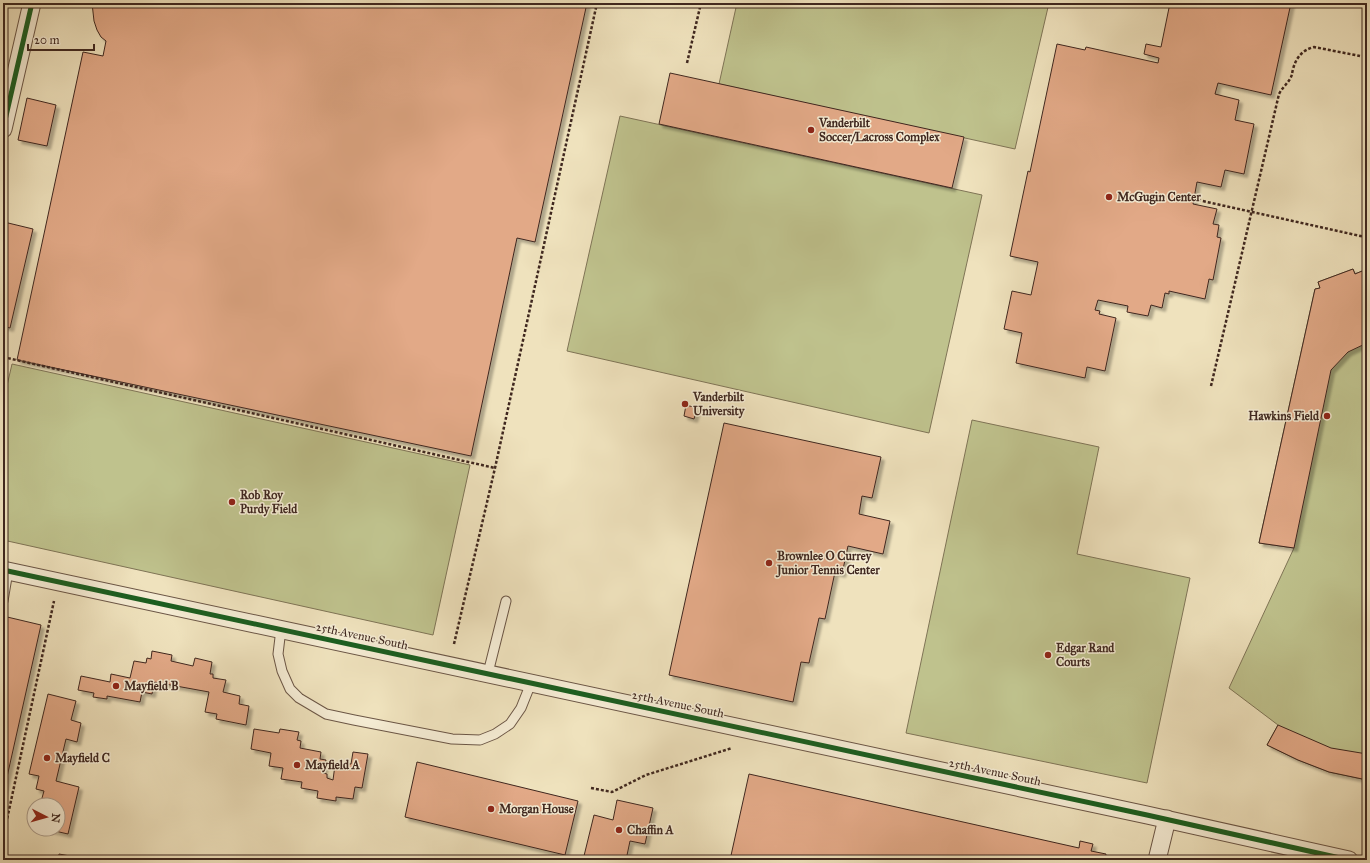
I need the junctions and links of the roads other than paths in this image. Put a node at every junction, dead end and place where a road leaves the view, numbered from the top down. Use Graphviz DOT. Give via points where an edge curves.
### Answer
graph roads {
  1 [pos="32,3"];
  2 [pos="3,128"];
  3 [pos="6,570"];
  4 [pos="3,601"];
  5 [pos="506,601"];
  6 [pos="281,629"];
  7 [pos="488,674"];
  8 [pos="531,683"];
  9 [pos="1167,819"];
  10 [pos="1157,860"];
  11 [pos="1349,860"];
  1 -- 2 [label="street"];
  3 -- 4 [label="lane"];
  3 -- 6 [label="street, 25th Avenue South"];
  5 -- 7 [label="lane"];
  6 -- 7 [label="street, 25th Avenue South"];
  6 -- 8 [label="lane" via="278,654 290,689 298,698 326,714 452,739 480,740 510,724 521,708"];
  7 -- 8 [label="street, 25th Avenue South"];
  8 -- 9 [label="street, 25th Avenue South"];
  9 -- 10 [label="street"];
  9 -- 11 [label="street, 25th Avenue South"];
}
